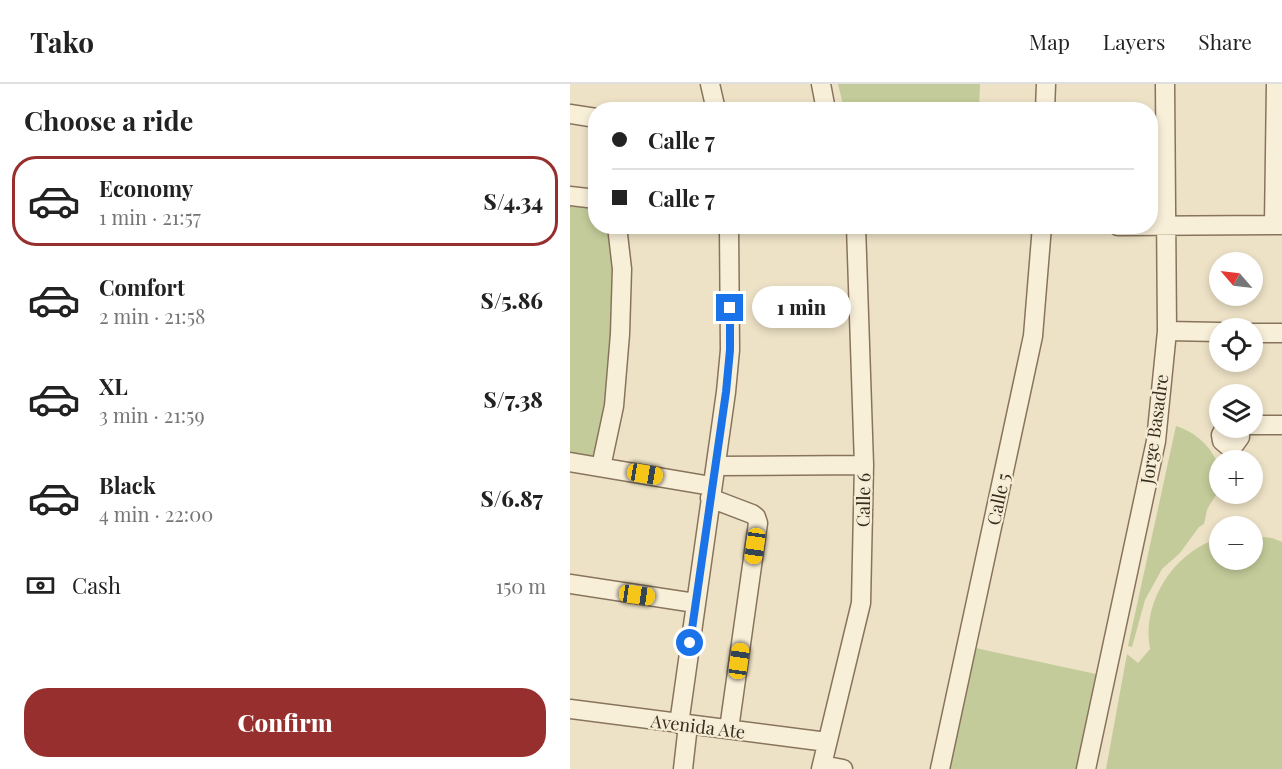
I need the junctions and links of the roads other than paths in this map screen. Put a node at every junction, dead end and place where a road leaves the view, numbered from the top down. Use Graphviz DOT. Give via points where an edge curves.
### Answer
graph roads {
  1 [pos="710,84"];
  2 [pos="821,84"];
  3 [pos="1046,84"];
  4 [pos="1165,84"];
  5 [pos="1276,84"];
  6 [pos="714,102"];
  7 [pos="824,102"];
  8 [pos="1045,102"];
  9 [pos="570,114"];
  10 [pos="588,117"];
  11 [pos="570,196"];
  12 [pos="588,198"];
  13 [pos="1278,225"];
  14 [pos="1158,227"];
  15 [pos="1166,227"];
  16 [pos="618,234"];
  17 [pos="729,234"];
  18 [pos="856,234"];
  19 [pos="1041,234"];
  20 [pos="1167,331"];
  21 [pos="1209,332"];
  22 [pos="1263,333"];
  23 [pos="1282,333"];
  24 [pos="1263,425"];
  25 [pos="1282,425"];
  26 [pos="1222,438"];
  27 [pos="1239,438"];
  28 [pos="570,462"];
  29 [pos="864,465"];
  30 [pos="601,466"];
  31 [pos="716,466"];
  32 [pos="711,492"];
  33 [pos="570,584"];
  34 [pos="695,603"];
  35 [pos="570,709"];
  36 [pos="684,725"];
  37 [pos="729,729"];
  38 [pos="826,742"];
  39 [pos="822,767"];
  40 [pos="683,769"];
  41 [pos="843,769"];
  42 [pos="940,769"];
  43 [pos="1086,769"];
  1 -- 6 [label="street"];
  2 -- 7 [label="street"];
  3 -- 8 [label="street"];
  4 -- 15 [label="street, Jorge Basadre"];
  5 -- 13 [label="street"];
  9 -- 10 [label="street"];
  11 -- 12 [label="street"];
  13 -- 15 [label="street"];
  14 -- 15 [label="street"];
  15 -- 20 [label="street, Jorge Basadre"];
  16 -- 30 [label="street" via="622,269 620,334 614,406"];
  17 -- 31 [label="street" via="730,350"];
  18 -- 29 [label="street, Calle 6"];
  19 -- 42 [label="street, Calle 5" via="1032,336"];
  20 -- 21 [label="street"];
  20 -- 43 [label="street, Jorge Basadre" via="1156,441"];
  22 -- 23 [label="street"];
  24 -- 25 [label="street"];
  26 -- 27 [label="street" via="1228,446"];
  28 -- 30 [label="street"];
  29 -- 31 [label="street"];
  29 -- 38 [label="street, Calle 6" via="861,603"];
  30 -- 32 [label="street"];
  31 -- 32 [label="street"];
  32 -- 34 [label="street"];
  32 -- 37 [label="street" via="752,514 758,523"];
  33 -- 34 [label="street"];
  34 -- 36 [label="street"];
  35 -- 36 [label="street, Avenida Ate"];
  36 -- 37 [label="street, Avenida Ate"];
  36 -- 40 [label="street"];
  37 -- 38 [label="street, Avenida Ate"];
  38 -- 39 [label="street, Calle 6"];
  39 -- 41 [label="street"];
}
